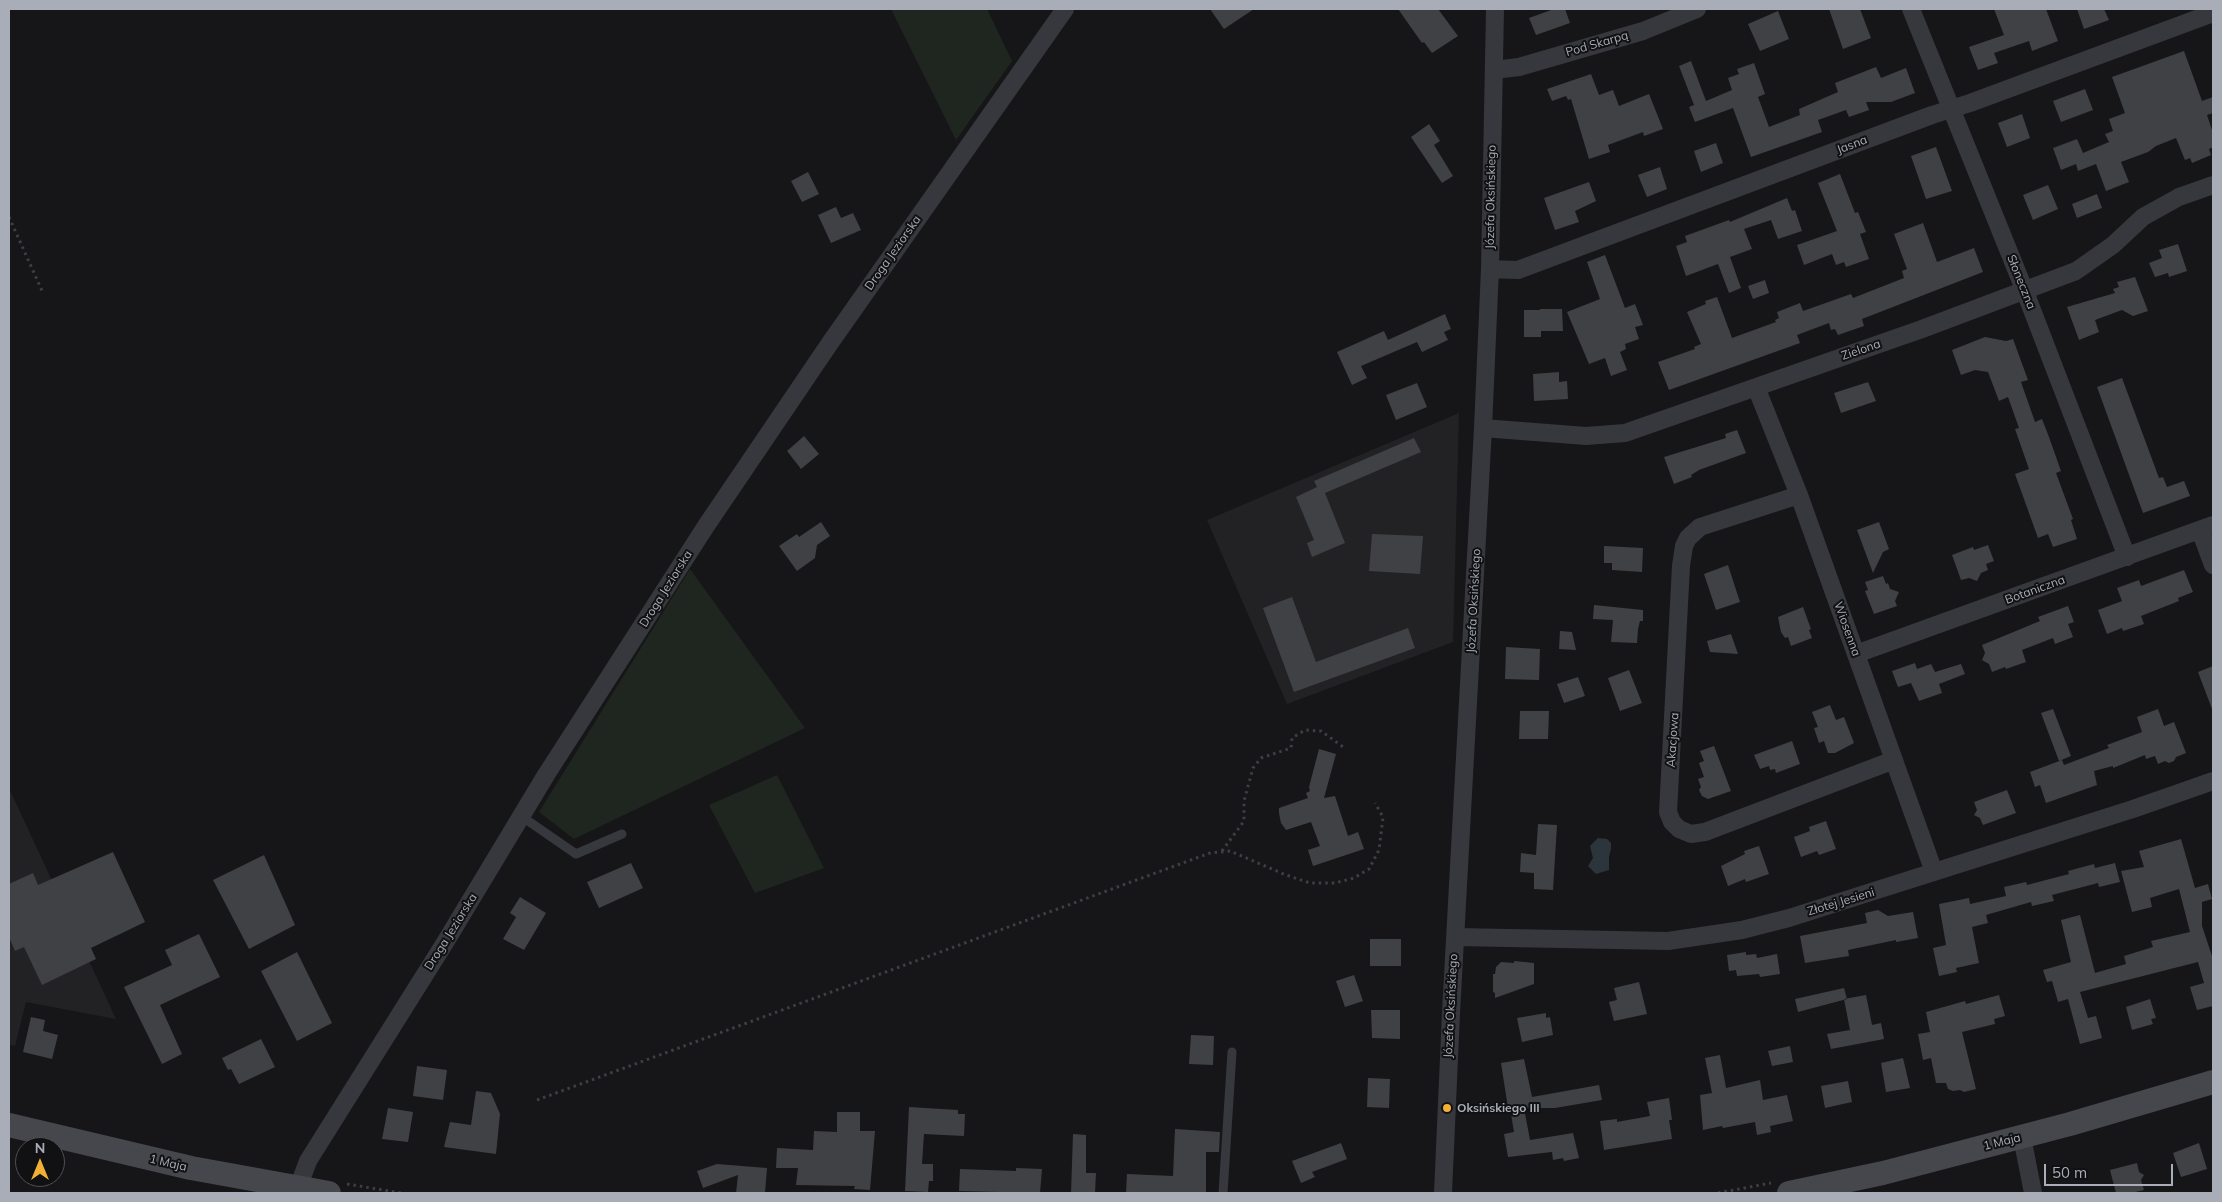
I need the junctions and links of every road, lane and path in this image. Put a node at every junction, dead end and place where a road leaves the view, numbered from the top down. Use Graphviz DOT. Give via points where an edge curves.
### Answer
graph roads {
  1 [pos="1065,9"];
  2 [pos="1495,9"];
  3 [pos="1698,9"];
  4 [pos="1911,9"];
  5 [pos="2213,14"];
  6 [pos="1494,70"];
  7 [pos="1950,108"];
  8 [pos="2213,185"];
  9 [pos="9,217"];
  10 [pos="1490,269"];
  11 [pos="2024,289"];
  12 [pos="43,293"];
  13 [pos="1756,387"];
  14 [pos="1483,428"];
  15 [pos="1799,495"];
  16 [pos="2207,527"];
  17 [pos="2126,557"];
  18 [pos="2213,565"];
  19 [pos="1856,654"];
  20 [pos="1346,749"];
  21 [pos="1894,760"];
  22 [pos="2213,780"];
  23 [pos="1375,803"];
  24 [pos="521,816"];
  25 [pos="622,834"];
  26 [pos="1221,852"];
  27 [pos="1934,872"];
  28 [pos="1455,937"];
  29 [pos="1232,1052"];
  30 [pos="2213,1082"];
  31 [pos="537,1100"];
  32 [pos="9,1126"];
  33 [pos="2022,1137"];
  34 [pos="298,1188"];
  35 [pos="329,1193"];
  36 [pos="1223,1193"];
  37 [pos="1444,1193"];
  38 [pos="1788,1193"];
  39 [pos="2033,1193"];
  1 -- 24 [label="street, Droga Jeziorska" via="830,343 706,526"];
  2 -- 6 [label="street, Józefa Oksińskiego"];
  3 -- 6 [label="street, Pod Skarpą" via="1643,31 1520,67"];
  4 -- 7 [label="street, Słoneczna"];
  5 -- 7 [label="street, Jasna"];
  6 -- 10 [label="street, Józefa Oksińskiego"];
  7 -- 10 [label="street, Jasna" via="1518,270"];
  7 -- 11 [label="street, Słoneczna"];
  8 -- 11 [label="street, Zielona" via="2178,197 2143,217 2113,245 2076,271"];
  9 -- 12 [label="path"];
  10 -- 14 [label="street, Józefa Oksińskiego"];
  11 -- 13 [label="street, Zielona" via="1922,329"];
  11 -- 17 [label="street, Słoneczna"];
  13 -- 14 [label="street, Zielona" via="1616,434 1586,436"];
  13 -- 15 [label="street, Wiosenna"];
  14 -- 28 [label="street, Józefa Oksińskiego"];
  15 -- 19 [label="street, Wiosenna"];
  15 -- 21 [label="street, Akacjowa" via="1700,527 1684,546 1668,812 1679,829 1691,834 1705,832"];
  16 -- 17 [label="street, Botaniczna"];
  16 -- 18 [label="street"];
  17 -- 19 [label="street, Botaniczna"];
  19 -- 21 [label="street, Wiosenna"];
  20 -- 26 [label="path" via="1321,731 1305,730 1292,738 1291,748 1261,758 1253,768 1244,801 1244,821"];
  21 -- 27 [label="street, Wiosenna"];
  22 -- 27 [label="street, Złotej Jesieni"];
  23 -- 26 [label="path" via="1383,817 1379,850 1369,869 1354,878 1334,883 1310,883 1230,851"];
  24 -- 25 [label="lane" via="576,854"];
  24 -- 34 [label="street, Droga Jeziorska" via="308,1161"];
  26 -- 31 [label="path" via="1210,853"];
  27 -- 28 [label="street, Złotej Jesieni" via="1789,918 1710,936 1616,942"];
  28 -- 37 [label="street, Józefa Oksińskiego"];
  29 -- 36 [label="lane"];
  30 -- 33 [label="main road, 1 Maja"];
  32 -- 34 [label="main road, 1 Maja" via="191,1168"];
  33 -- 38 [label="main road, 1 Maja" via="1883,1173"];
  33 -- 39 [label="street"];
  34 -- 35 [label="main road, 1 Maja"];
}
